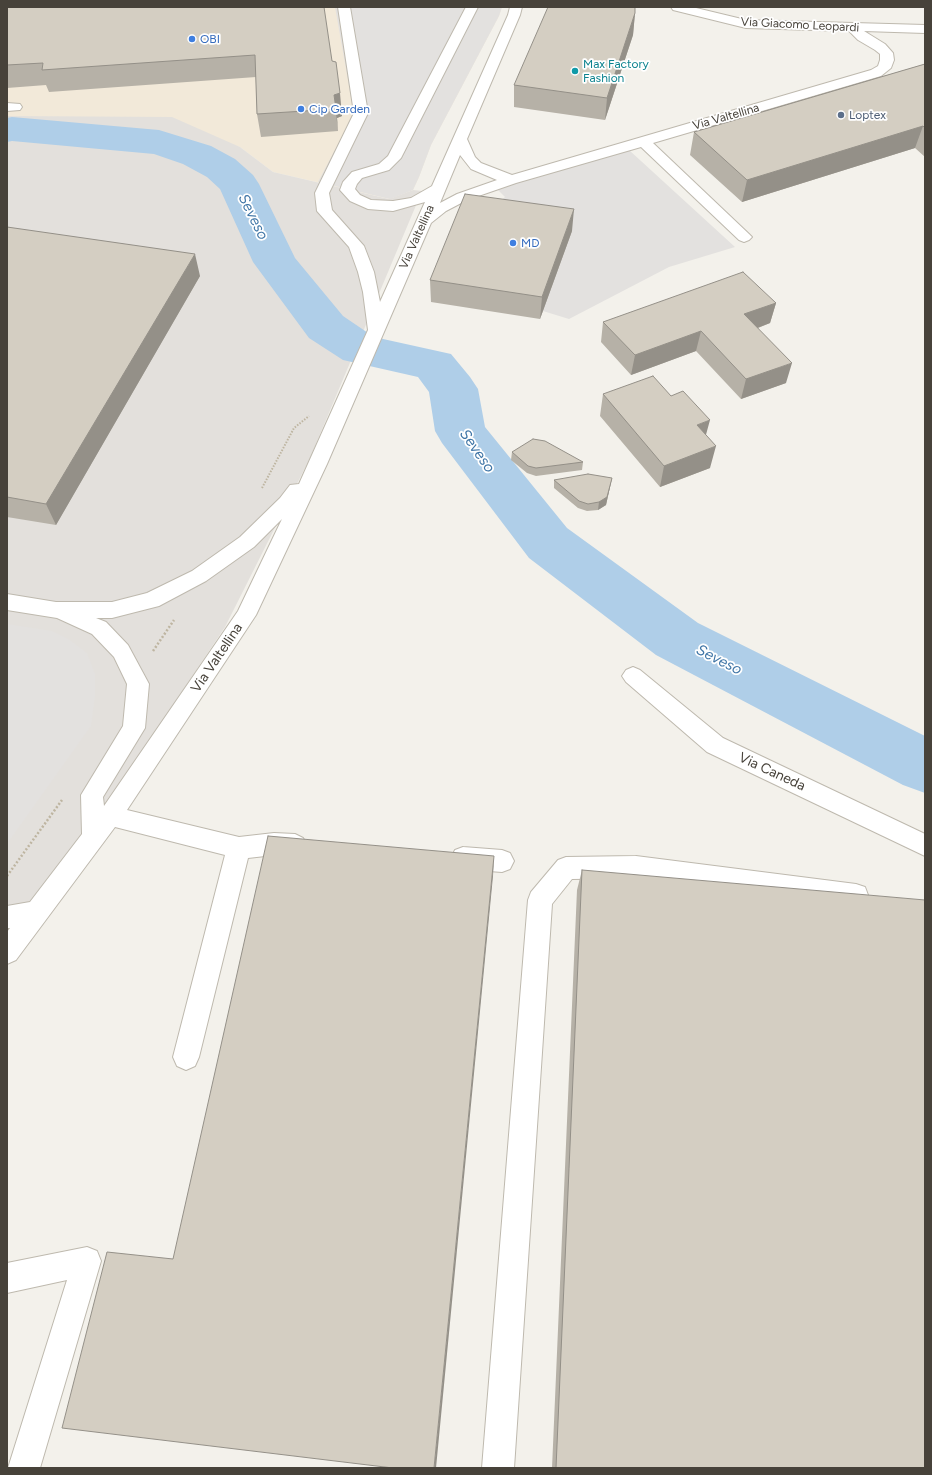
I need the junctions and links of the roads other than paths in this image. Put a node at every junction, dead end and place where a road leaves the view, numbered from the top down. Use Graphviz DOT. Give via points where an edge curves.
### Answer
graph roads {
  1 [pos="344,7"];
  2 [pos="472,7"];
  3 [pos="677,7"];
  4 [pos="518,8"];
  5 [pos="852,28"];
  6 [pos="925,29"];
  7 [pos="460,140"];
  8 [pos="643,141"];
  9 [pos="511,180"];
  10 [pos="438,189"];
  11 [pos="424,221"];
  12 [pos="744,237"];
  13 [pos="376,330"];
  14 [pos="318,464"];
  15 [pos="7,602"];
  16 [pos="56,610"];
  17 [pos="633,676"];
  18 [pos="110,816"];
  19 [pos="94,838"];
  20 [pos="925,845"];
  21 [pos="313,847"];
  22 [pos="239,848"];
  23 [pos="439,856"];
  24 [pos="502,861"];
  25 [pos="878,898"];
  26 [pos="38,912"];
  27 [pos="7,917"];
  28 [pos="7,952"];
  29 [pos="186,1057"];
  30 [pos="7,1278"];
  31 [pos="24,1468"];
  32 [pos="498,1468"];
  1 -- 13 [label="street" via="361,113 322,193 325,211 356,246 371,292"];
  2 -- 10 [label="street" via="394,158 384,167 357,175 347,190 355,198 368,204 393,206 416,201"];
  3 -- 5 [label="street, Via Giacomo Leopardi" via="746,24"];
  4 -- 7 [label="street, Via Valtellina"];
  5 -- 6 [label="street, Via Giacomo Leopardi"];
  5 -- 8 [label="street, Via Valtellina" via="880,46 886,53 884,68 876,73"];
  7 -- 9 [label="street" via="469,159 476,166"];
  7 -- 10 [label="street, Via Valtellina"];
  8 -- 9 [label="street, Via Valtellina"];
  8 -- 12 [label="street"];
  9 -- 11 [label="street, Via Valtellina" via="462,197"];
  10 -- 11 [label="street, Via Valtellina"];
  11 -- 13 [label="street, Via Valtellina"];
  13 -- 14 [label="street, Via Valtellina"];
  14 -- 16 [label="street, Via Valtellina" via="287,503 247,542 199,576 152,600 112,610"];
  14 -- 18 [label="street, Via Valtellina" via="246,615"];
  15 -- 16 [label="street, Via Valtellina"];
  16 -- 19 [label="street, Via Valtellina" via="99,628 121,651 138,684 134,728 92,795"];
  17 -- 20 [label="street, Via Caneda" via="714,745"];
  18 -- 19 [label="street, Via Valtellina"];
  18 -- 22 [label="street"];
  19 -- 26 [label="street, Via Valtellina"];
  21 -- 22 [label="street" via="274,844"];
  22 -- 29 [label="street"];
  23 -- 24 [label="street"];
  25 -- 32 [label="street" via="636,867 566,868 540,900"];
  26 -- 27 [label="street"];
  26 -- 28 [label="street, Via Valtellina"];
  30 -- 31 [label="street" via="87,1262"];
}
